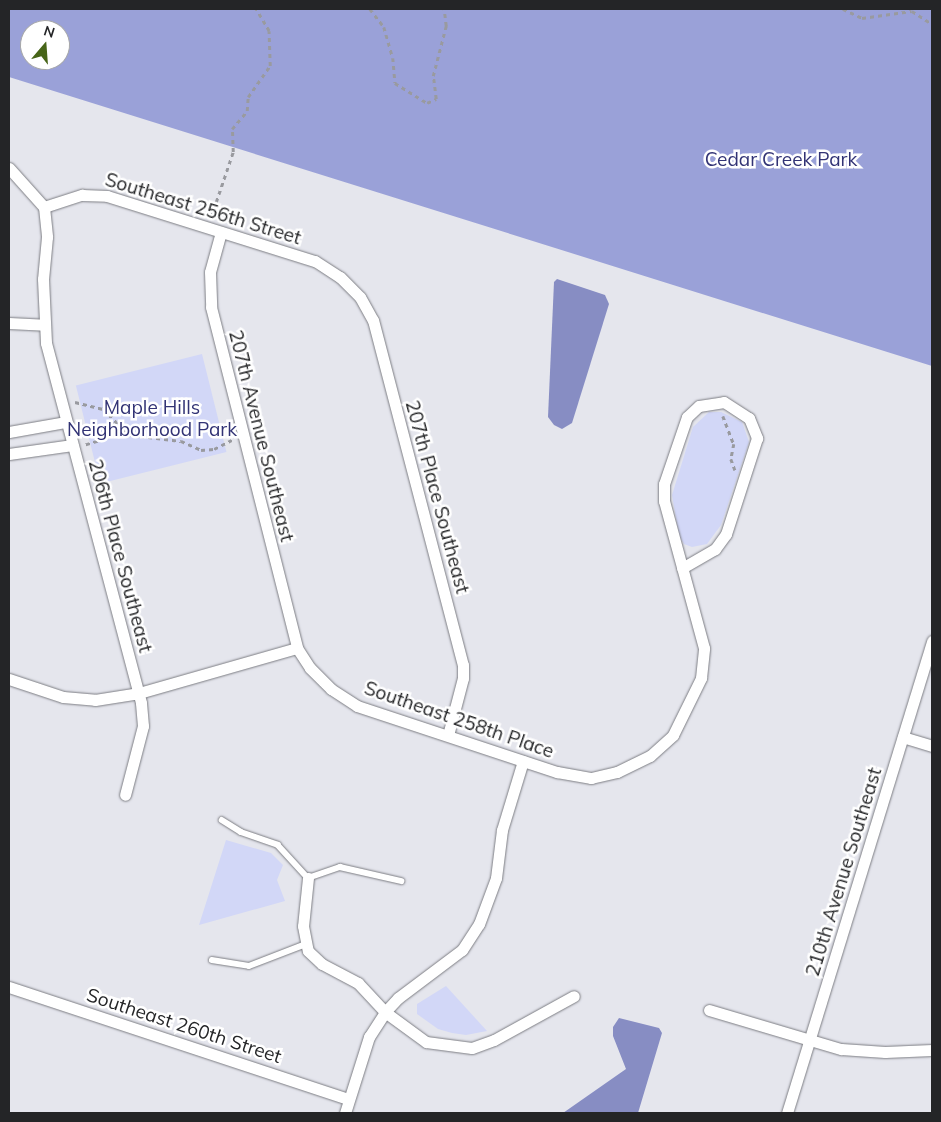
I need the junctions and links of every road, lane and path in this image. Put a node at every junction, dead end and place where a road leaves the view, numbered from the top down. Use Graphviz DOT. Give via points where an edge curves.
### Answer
graph roads {
  1 [pos="256,9"];
  2 [pos="370,9"];
  3 [pos="444,9"];
  4 [pos="843,9"];
  5 [pos="932,24"];
  6 [pos="9,168"];
  7 [pos="44,207"];
  8 [pos="208,228"];
  9 [pos="221,232"];
  10 [pos="340,277"];
  11 [pos="9,323"];
  12 [pos="44,325"];
  13 [pos="61,402"];
  14 [pos="724,402"];
  15 [pos="110,414"];
  16 [pos="66,422"];
  17 [pos="9,432"];
  18 [pos="243,434"];
  19 [pos="72,445"];
  20 [pos="9,454"];
  21 [pos="744,482"];
  22 [pos="682,568"];
  23 [pos="932,641"];
  24 [pos="297,648"];
  25 [pos="9,679"];
  26 [pos="138,693"];
  27 [pos="448,735"];
  28 [pos="903,737"];
  29 [pos="932,746"];
  30 [pos="523,761"];
  31 [pos="125,795"];
  32 [pos="222,820"];
  33 [pos="308,878"];
  34 [pos="401,881"];
  35 [pos="306,944"];
  36 [pos="212,960"];
  37 [pos="9,987"];
  38 [pos="574,996"];
  39 [pos="709,1010"];
  40 [pos="385,1012"];
  41 [pos="810,1040"];
  42 [pos="932,1050"];
  43 [pos="348,1099"];
  44 [pos="345,1113"];
  45 [pos="787,1113"];
  1 -- 8 [label="path" via="269,31 270,66 248,97 247,111 232,129 233,152"];
  2 -- 3 [label="path" via="384,27 393,58 395,83 427,103 436,99 434,76 446,26"];
  4 -- 5 [label="path" via="862,18 912,11"];
  6 -- 7 [label="street"];
  7 -- 8 [label="street, Southeast 256th Street" via="95,194"];
  7 -- 12 [label="street, 206th Place Southeast" via="47,237"];
  8 -- 9 [label="street, Southeast 256th Street"];
  9 -- 10 [label="street, Southeast 256th Street" via="315,261"];
  9 -- 18 [label="street, 207th Avenue Southeast" via="210,272 211,307"];
  10 -- 27 [label="street, 207th Place Southeast" via="360,297 373,320 463,665 463,678"];
  11 -- 12 [label="street"];
  12 -- 13 [label="street, 206th Place Southeast"];
  13 -- 15 [label="path" via="85,402"];
  13 -- 16 [label="street, 206th Place Southeast"];
  14 -- 21 [label="path" via="724,420 734,444 732,463"];
  14 -- 21 [label="street" via="748,418 757,438"];
  14 -- 22 [label="street, Southeast 258th Place" via="699,406 687,417 664,484 664,501"];
  15 -- 18 [label="path" via="123,431 132,435 181,440 201,450 214,449"];
  15 -- 19 [label="path" via="113,426 105,439"];
  16 -- 17 [label="street"];
  16 -- 19 [label="street, 206th Place Southeast"];
  18 -- 24 [label="street, 207th Avenue Southeast"];
  19 -- 20 [label="street"];
  19 -- 26 [label="street, 206th Place Southeast"];
  21 -- 22 [label="street" via="721,543"];
  22 -- 30 [label="street, Southeast 258th Place" via="704,648 701,678 673,735 650,756 617,772 591,778"];
  23 -- 28 [label="street, 210th Avenue Southeast"];
  24 -- 26 [label="street"];
  24 -- 27 [label="street, Southeast 258th Place" via="310,668 331,689 357,706"];
  25 -- 26 [label="street" via="80,700"];
  26 -- 31 [label="street, 206th Place Southeast" via="144,726"];
  27 -- 30 [label="street, Southeast 258th Place"];
  28 -- 29 [label="street"];
  28 -- 41 [label="street, 210th Avenue Southeast"];
  30 -- 40 [label="street" via="502,830 496,878 479,924 462,950 403,994"];
  32 -- 33 [label="lane" via="241,832 278,845"];
  33 -- 34 [label="lane" via="340,867"];
  33 -- 35 [label="street" via="303,926"];
  35 -- 36 [label="lane" via="249,966"];
  35 -- 40 [label="street" via="322,964 358,983"];
  37 -- 43 [label="street, Southeast 260th Street"];
  38 -- 40 [label="street" via="494,1040 472,1048 426,1042"];
  39 -- 41 [label="street"];
  40 -- 43 [label="street" via="369,1037"];
  41 -- 42 [label="street" via="841,1049 885,1052"];
  41 -- 45 [label="street, 210th Avenue Southeast"];
  43 -- 44 [label="street"];
}
